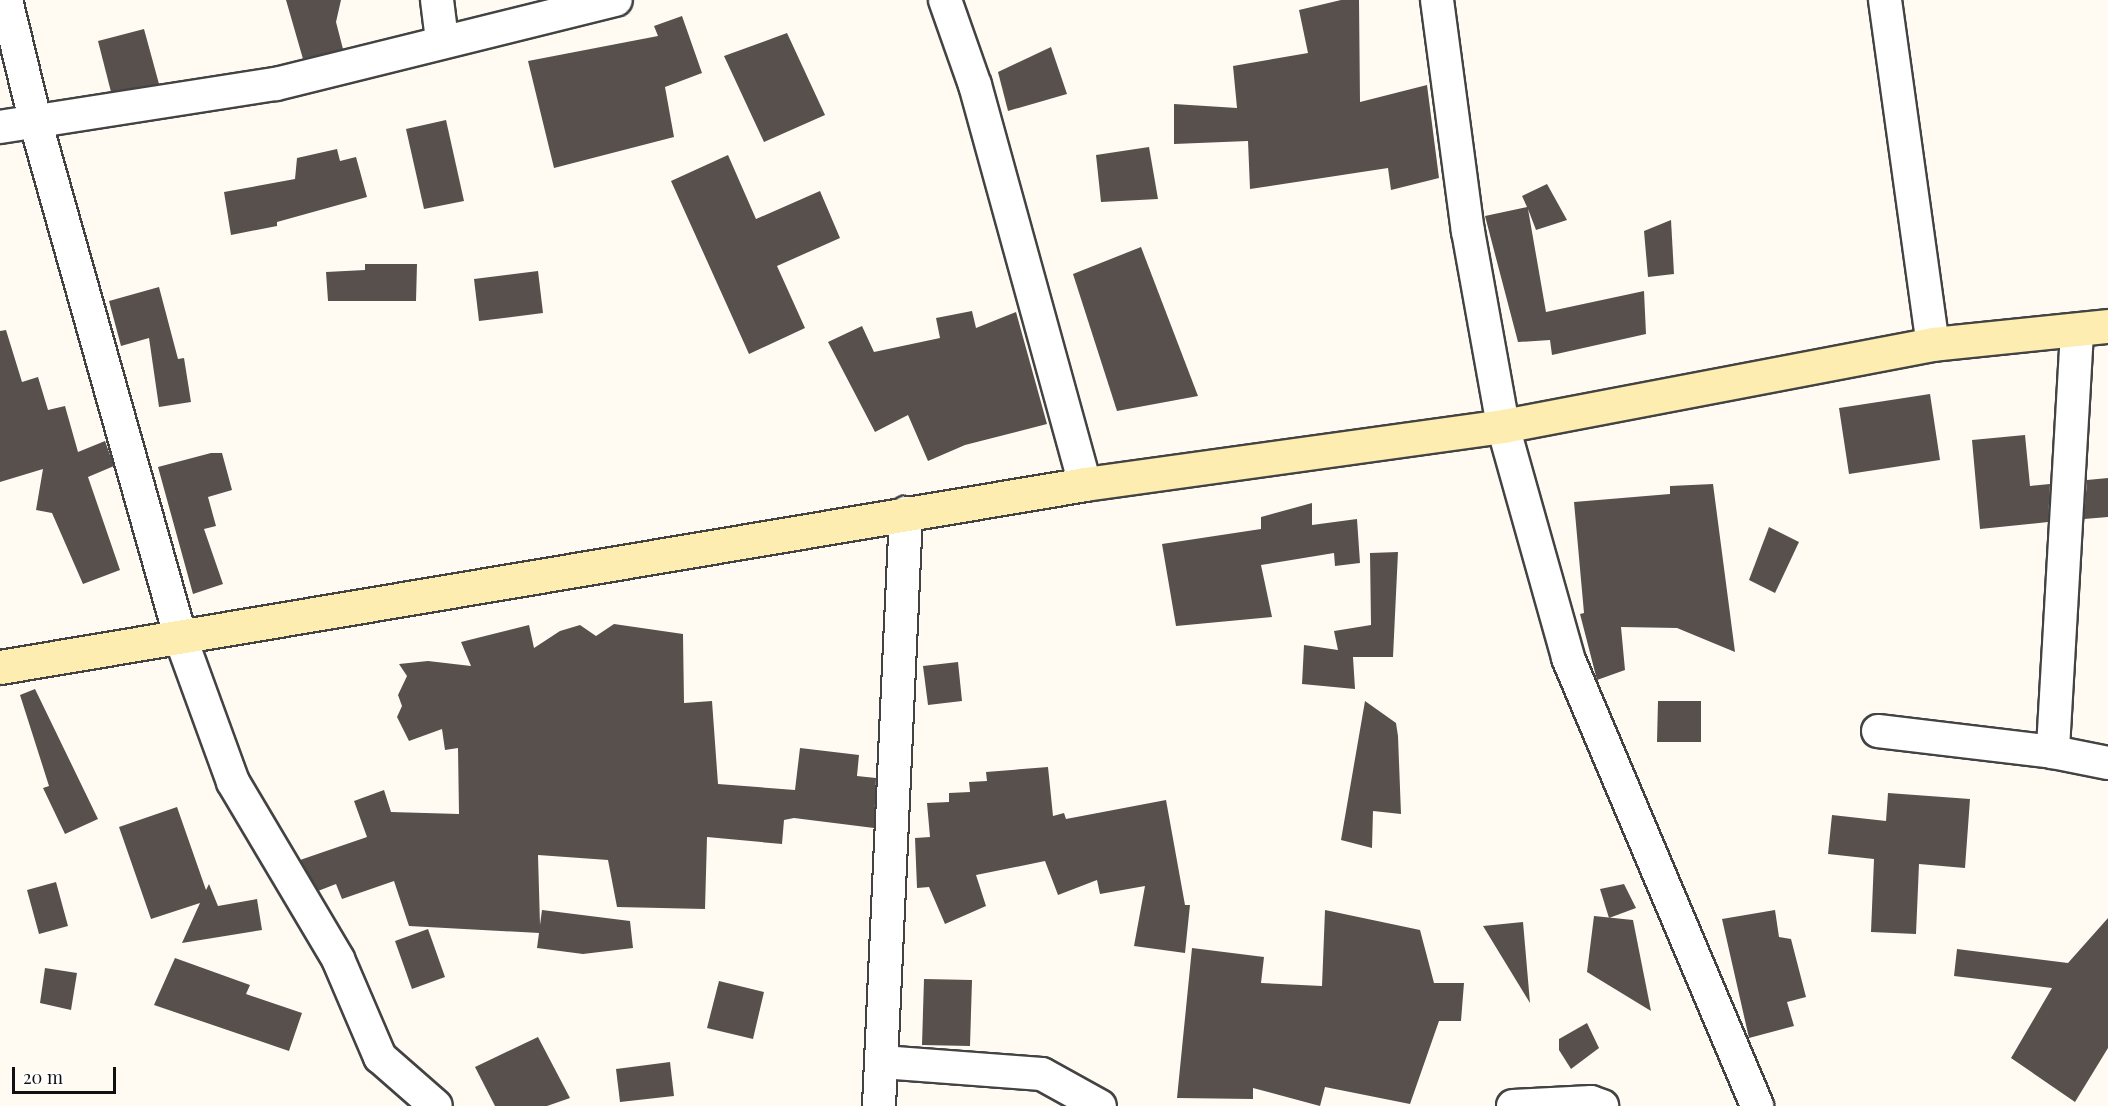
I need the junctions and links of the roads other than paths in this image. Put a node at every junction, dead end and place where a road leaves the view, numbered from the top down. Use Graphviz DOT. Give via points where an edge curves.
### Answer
graph roads {
  1 [pos="6,0"];
  2 [pos="437,0"];
  3 [pos="615,0"];
  4 [pos="945,0"];
  5 [pos="1437,0"];
  6 [pos="1885,0"];
  7 [pos="442,40"];
  8 [pos="36,124"];
  9 [pos="0,127"];
  10 [pos="2093,329"];
  11 [pos="1933,344"];
  12 [pos="1503,426"];
  13 [pos="1085,484"];
  14 [pos="906,513"];
  15 [pos="181,639"];
  16 [pos="0,667"];
  17 [pos="1878,731"];
  18 [pos="2053,752"];
  19 [pos="2108,763"];
  20 [pos="882,1062"];
  21 [pos="436,1106"];
  22 [pos="879,1106"];
  23 [pos="1100,1106"];
  24 [pos="1513,1106"];
  25 [pos="1602,1106"];
  26 [pos="1757,1106"];
  1 -- 8 [label="street"];
  2 -- 7 [label="street"];
  3 -- 7 [label="street"];
  4 -- 13 [label="street" via="975,85"];
  5 -- 12 [label="street" via="1468,231"];
  6 -- 11 [label="street"];
  7 -- 8 [label="street" via="276,84"];
  8 -- 9 [label="street"];
  8 -- 15 [label="street"];
  10 -- 11 [label="street"];
  10 -- 18 [label="street"];
  11 -- 12 [label="street"];
  12 -- 13 [label="street"];
  12 -- 26 [label="street" via="1568,658"];
  13 -- 14 [label="street"];
  14 -- 15 [label="street"];
  14 -- 20 [label="street"];
  15 -- 16 [label="street"];
  15 -- 21 [label="street" via="232,782 338,959 380,1057"];
  17 -- 18 [label="street"];
  18 -- 19 [label="street"];
  20 -- 22 [label="street"];
  20 -- 23 [label="street" via="1042,1074"];
  24 -- 25 [label="street" via="1591,1102"];
}
